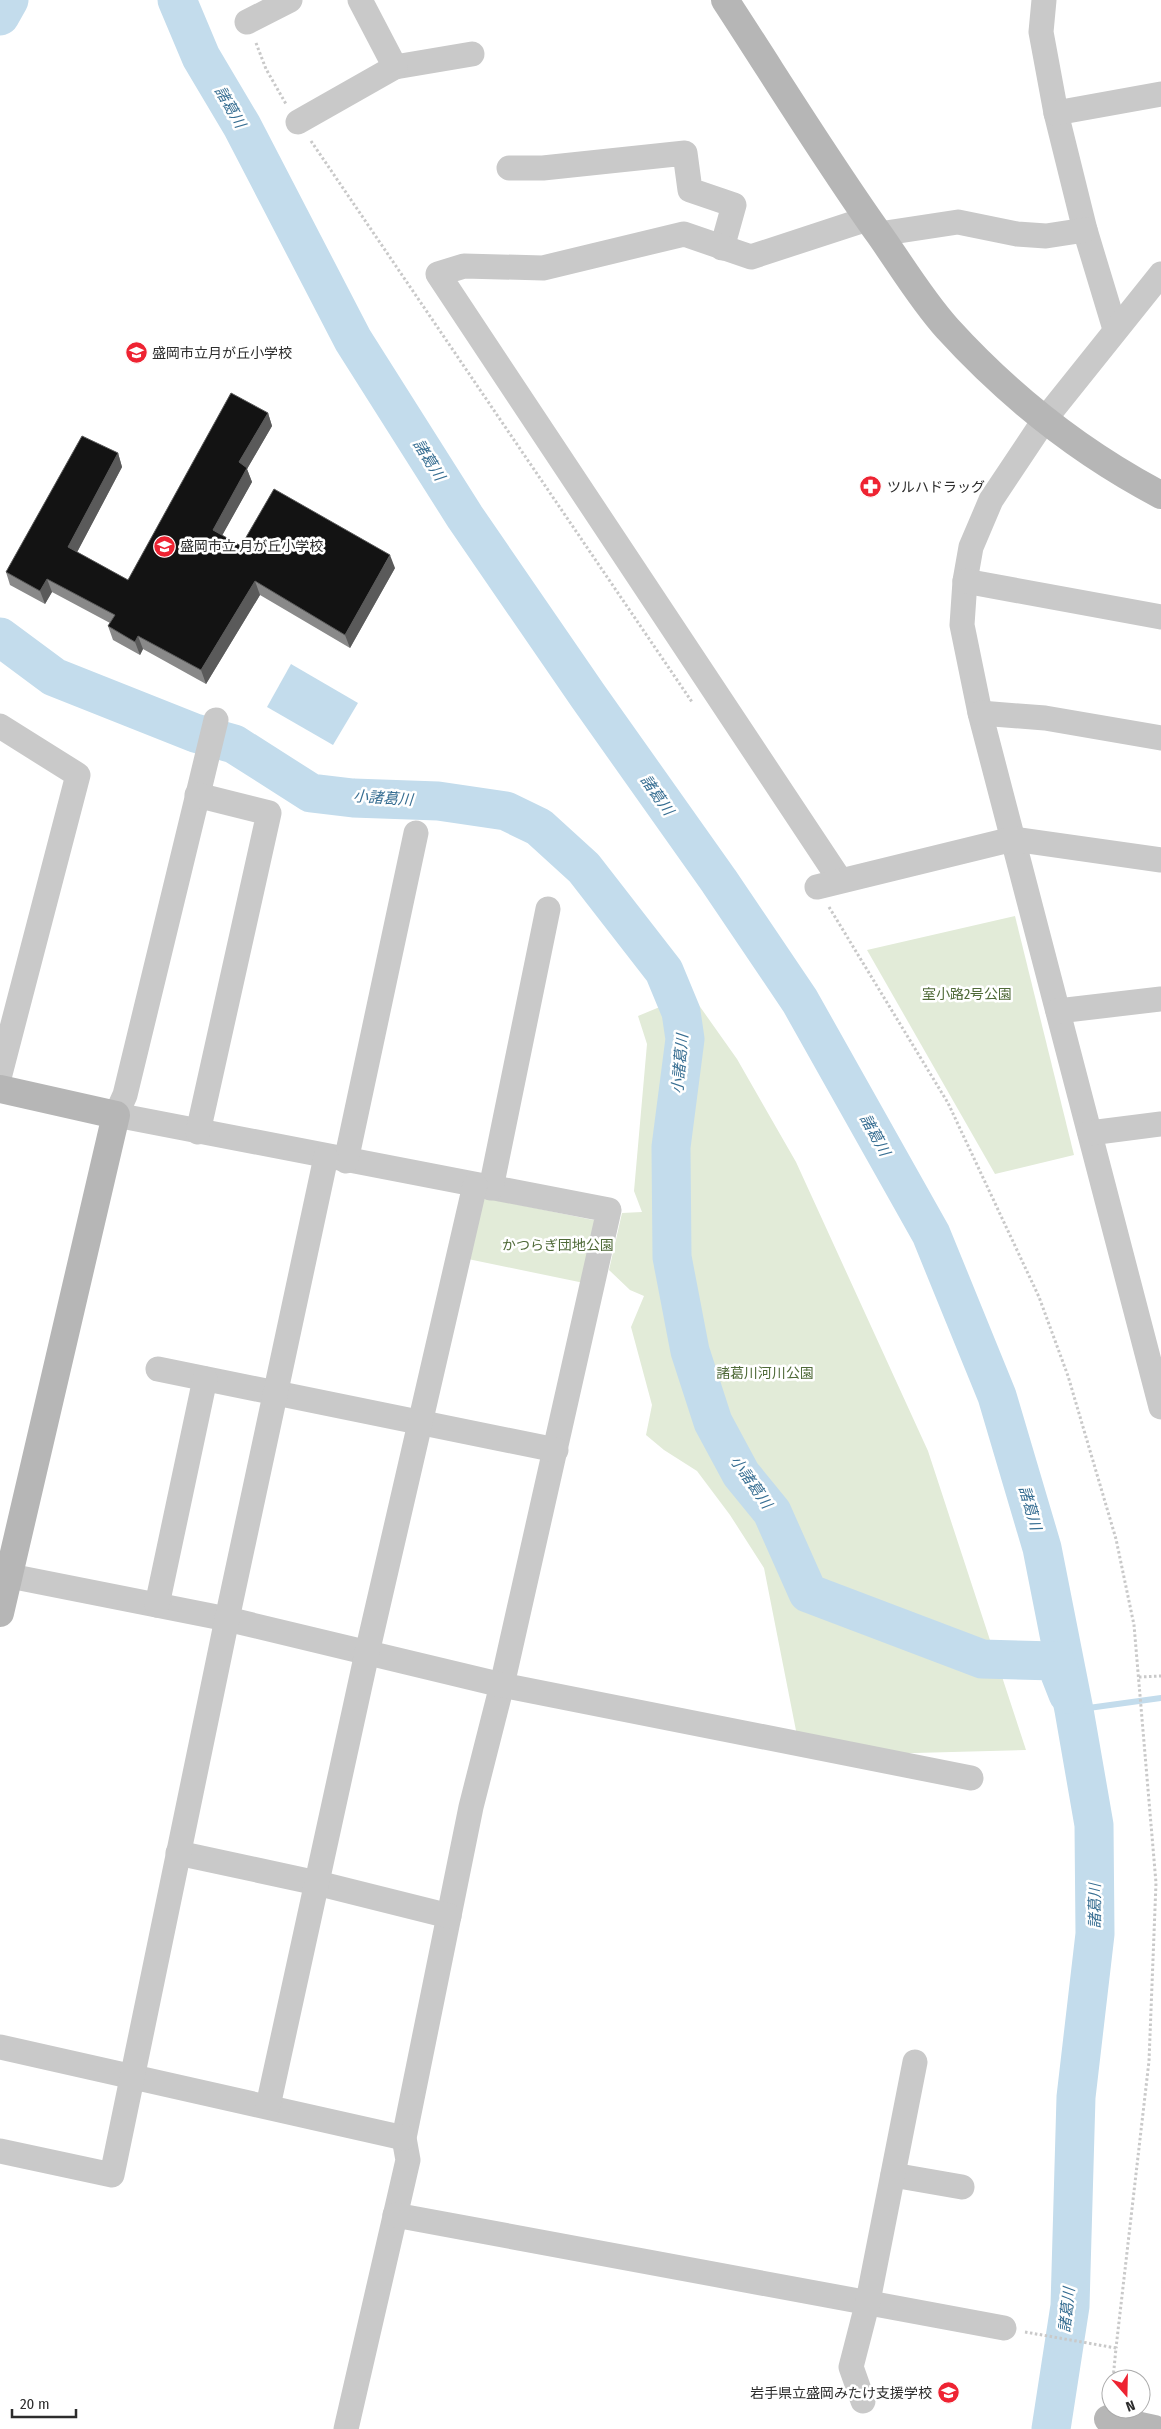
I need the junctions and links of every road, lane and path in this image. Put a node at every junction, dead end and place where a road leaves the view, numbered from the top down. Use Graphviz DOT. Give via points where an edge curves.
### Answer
graph roads {
  1 [pos="290,0"];
  2 [pos="360,0"];
  3 [pos="725,0"];
  4 [pos="1044,0"];
  5 [pos="247,22"];
  6 [pos="472,54"];
  7 [pos="395,67"];
  8 [pos="1161,94"];
  9 [pos="1056,114"];
  10 [pos="298,122"];
  11 [pos="509,168"];
  12 [pos="873,226"];
  13 [pos="1085,230"];
  14 [pos="722,248"];
  15 [pos="1161,274"];
  16 [pos="1115,330"];
  17 [pos="1045,419"];
  18 [pos="1161,494"];
  19 [pos="965,581"];
  20 [pos="1161,617"];
  21 [pos="694,706"];
  22 [pos="980,713"];
  23 [pos="216,720"];
  24 [pos="0,726"];
  25 [pos="1161,738"];
  26 [pos="197,795"];
  27 [pos="416,833"];
  28 [pos="1013,839"];
  29 [pos="1161,860"];
  30 [pos="828,883"];
  31 [pos="548,909"];
  32 [pos="1161,999"];
  33 [pos="1058,1011"];
  34 [pos="0,1074"];
  35 [pos="0,1089"];
  36 [pos="116,1115"];
  37 [pos="1161,1124"];
  38 [pos="198,1132"];
  39 [pos="1090,1133"];
  40 [pos="336,1159"];
  41 [pos="483,1187"];
  42 [pos="158,1369"];
  43 [pos="205,1379"];
  44 [pos="275,1394"];
  45 [pos="1161,1407"];
  46 [pos="420,1424"];
  47 [pos="556,1450"];
  48 [pos="4,1575"];
  49 [pos="157,1605"];
  50 [pos="0,1614"];
  51 [pos="227,1619"];
  52 [pos="367,1653"];
  53 [pos="1161,1676"];
  54 [pos="1139,1677"];
  55 [pos="502,1685"];
  56 [pos="971,1778"];
  57 [pos="178,1854"];
  58 [pos="317,1883"];
  59 [pos="449,1916"];
  60 [pos="0,2047"];
  61 [pos="916,2062"];
  62 [pos="132,2076"];
  63 [pos="268,2106"];
  64 [pos="404,2138"];
  65 [pos="0,2150"];
  66 [pos="893,2175"];
  67 [pos="962,2187"];
  68 [pos="395,2215"];
  69 [pos="868,2301"];
  70 [pos="1004,2328"];
  71 [pos="1116,2348"];
  72 [pos="1114,2369"];
  73 [pos="863,2401"];
  74 [pos="1108,2419"];
  75 [pos="346,2429"];
  76 [pos="1154,2429"];
  1 -- 5 [label="street"];
  2 -- 7 [label="street"];
  3 -- 12 [label="street"];
  4 -- 9 [label="street" via="1041,32"];
  5 -- 10 [label="path" via="266,69"];
  6 -- 7 [label="street"];
  7 -- 10 [label="street"];
  8 -- 9 [label="street"];
  9 -- 13 [label="street"];
  10 -- 21 [label="path"];
  11 -- 14 [label="street" via="543,168 685,153 690,190 734,205"];
  12 -- 13 [label="street" via="958,222 1046,236"];
  12 -- 14 [label="street" via="751,258"];
  12 -- 17 [label="street" via="946,327 983,366"];
  13 -- 16 [label="street"];
  14 -- 30 [label="street" via="684,234 543,268 464,266 438,274"];
  15 -- 16 [label="street"];
  16 -- 17 [label="street"];
  17 -- 18 [label="street" via="1091,453"];
  17 -- 19 [label="street" via="991,500 971,547"];
  19 -- 20 [label="street"];
  19 -- 22 [label="street" via="962,625"];
  22 -- 25 [label="street" via="1045,718"];
  22 -- 28 [label="street"];
  23 -- 26 [label="street"];
  24 -- 34 [label="street" via="78,774"];
  26 -- 36 [label="street" via="125,1095"];
  26 -- 38 [label="street" via="270,813"];
  27 -- 40 [label="street"];
  28 -- 29 [label="street"];
  28 -- 30 [label="street"];
  28 -- 33 [label="street"];
  30 -- 54 [label="path" via="948,1104 1039,1297 1068,1376 1116,1539 1134,1625"];
  31 -- 41 [label="street"];
  32 -- 33 [label="street"];
  33 -- 39 [label="street"];
  35 -- 36 [label="street"];
  36 -- 38 [label="street"];
  36 -- 48 [label="street"];
  37 -- 39 [label="street"];
  38 -- 40 [label="street"];
  39 -- 45 [label="street"];
  40 -- 41 [label="street"];
  40 -- 44 [label="street"];
  41 -- 46 [label="street"];
  41 -- 47 [label="street" via="609,1210"];
  42 -- 43 [label="street"];
  43 -- 44 [label="street"];
  43 -- 49 [label="street"];
  44 -- 46 [label="street"];
  44 -- 51 [label="street"];
  46 -- 47 [label="street"];
  46 -- 52 [label="street"];
  47 -- 55 [label="street"];
  48 -- 49 [label="street"];
  48 -- 50 [label="street"];
  49 -- 51 [label="street"];
  51 -- 52 [label="street"];
  51 -- 57 [label="street"];
  52 -- 55 [label="street"];
  52 -- 58 [label="street"];
  53 -- 54 [label="path"];
  54 -- 71 [label="path" via="1156,1883 1148,2061"];
  55 -- 56 [label="street"];
  55 -- 59 [label="street" via="471,1807"];
  57 -- 58 [label="street"];
  57 -- 62 [label="street"];
  58 -- 59 [label="street"];
  58 -- 63 [label="street"];
  59 -- 64 [label="street"];
  60 -- 62 [label="street"];
  61 -- 66 [label="street"];
  62 -- 63 [label="street"];
  62 -- 65 [label="street" via="112,2175"];
  63 -- 64 [label="street"];
  64 -- 68 [label="street" via="408,2160"];
  66 -- 67 [label="street"];
  66 -- 69 [label="street"];
  68 -- 69 [label="street"];
  68 -- 75 [label="street"];
  69 -- 70 [label="street"];
  69 -- 73 [label="street" via="851,2367"];
  70 -- 71 [label="path"];
  71 -- 72 [label="path"];
  74 -- 76 [label="street"];
}
